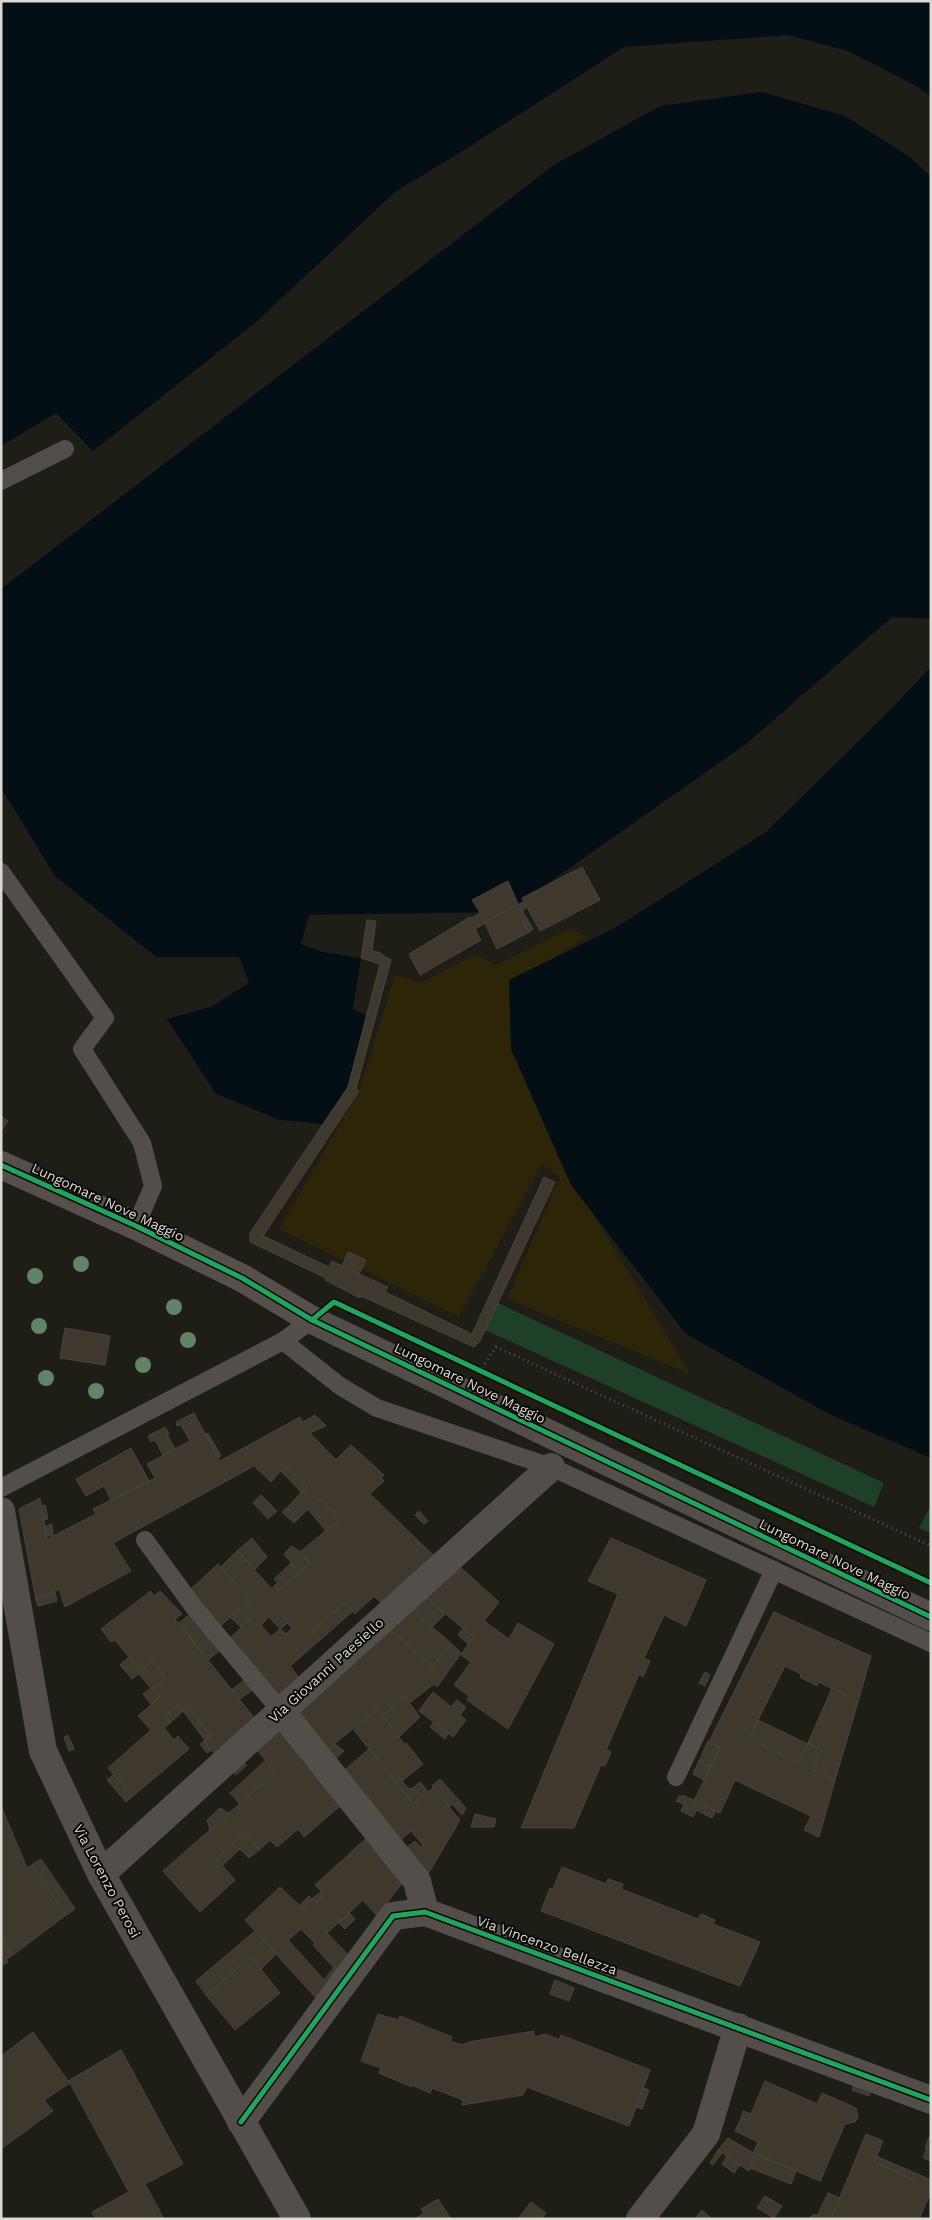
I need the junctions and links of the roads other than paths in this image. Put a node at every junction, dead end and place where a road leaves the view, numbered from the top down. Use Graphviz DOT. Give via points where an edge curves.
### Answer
graph roads {
  1 [pos="65,449"];
  2 [pos="1,481"];
  3 [pos="1,872"];
  4 [pos="1,1165"];
  5 [pos="136,1226"];
  6 [pos="312,1320"];
  7 [pos="283,1341"];
  8 [pos="551,1466"];
  9 [pos="1,1488"];
  10 [pos="1,1511"];
  11 [pos="145,1540"];
  12 [pos="774,1570"];
  13 [pos="931,1617"];
  14 [pos="931,1643"];
  15 [pos="281,1711"];
  16 [pos="676,1777"];
  17 [pos="101,1874"];
  18 [pos="425,1912"];
  19 [pos="738,2027"];
  20 [pos="931,2100"];
  21 [pos="241,2122"];
  22 [pos="297,2219"];
  23 [pos="640,2219"];
  1 -- 2 [label="lane"];
  3 -- 5 [label="lane" via="106,1018 82,1049 142,1143 153,1186"];
  4 -- 5 [label="street, Lungomare Nove Maggio"];
  5 -- 6 [label="street, Lungomare Nove Maggio" via="242,1278"];
  6 -- 7 [label="lane"];
  6 -- 13 [label="street, Lungomare Nove Maggio"];
  7 -- 8 [label="lane" via="340,1386 377,1408"];
  7 -- 9 [label="lane"];
  8 -- 12 [label="lane"];
  8 -- 15 [label="street, Via Giovanni Paesiello"];
  10 -- 17 [label="street, Via Lorenzo Perosi" via="43,1751"];
  11 -- 15 [label="lane" via="193,1606"];
  12 -- 14 [label="lane"];
  12 -- 16 [label="lane"];
  15 -- 17 [label="street, Via Giovanni Paesiello"];
  15 -- 18 [label="street" via="417,1882"];
  17 -- 21 [label="street, Via Lorenzo Perosi"];
  18 -- 19 [label="street, Via Vincenzo Bellezza"];
  18 -- 21 [label="street, Via Vincenzo Bellezza" via="393,1916"];
  19 -- 20 [label="street, Via Vincenzo Bellezza"];
  19 -- 23 [label="street" via="706,2134"];
  21 -- 22 [label="street, Via Lorenzo Perosi"];
}
